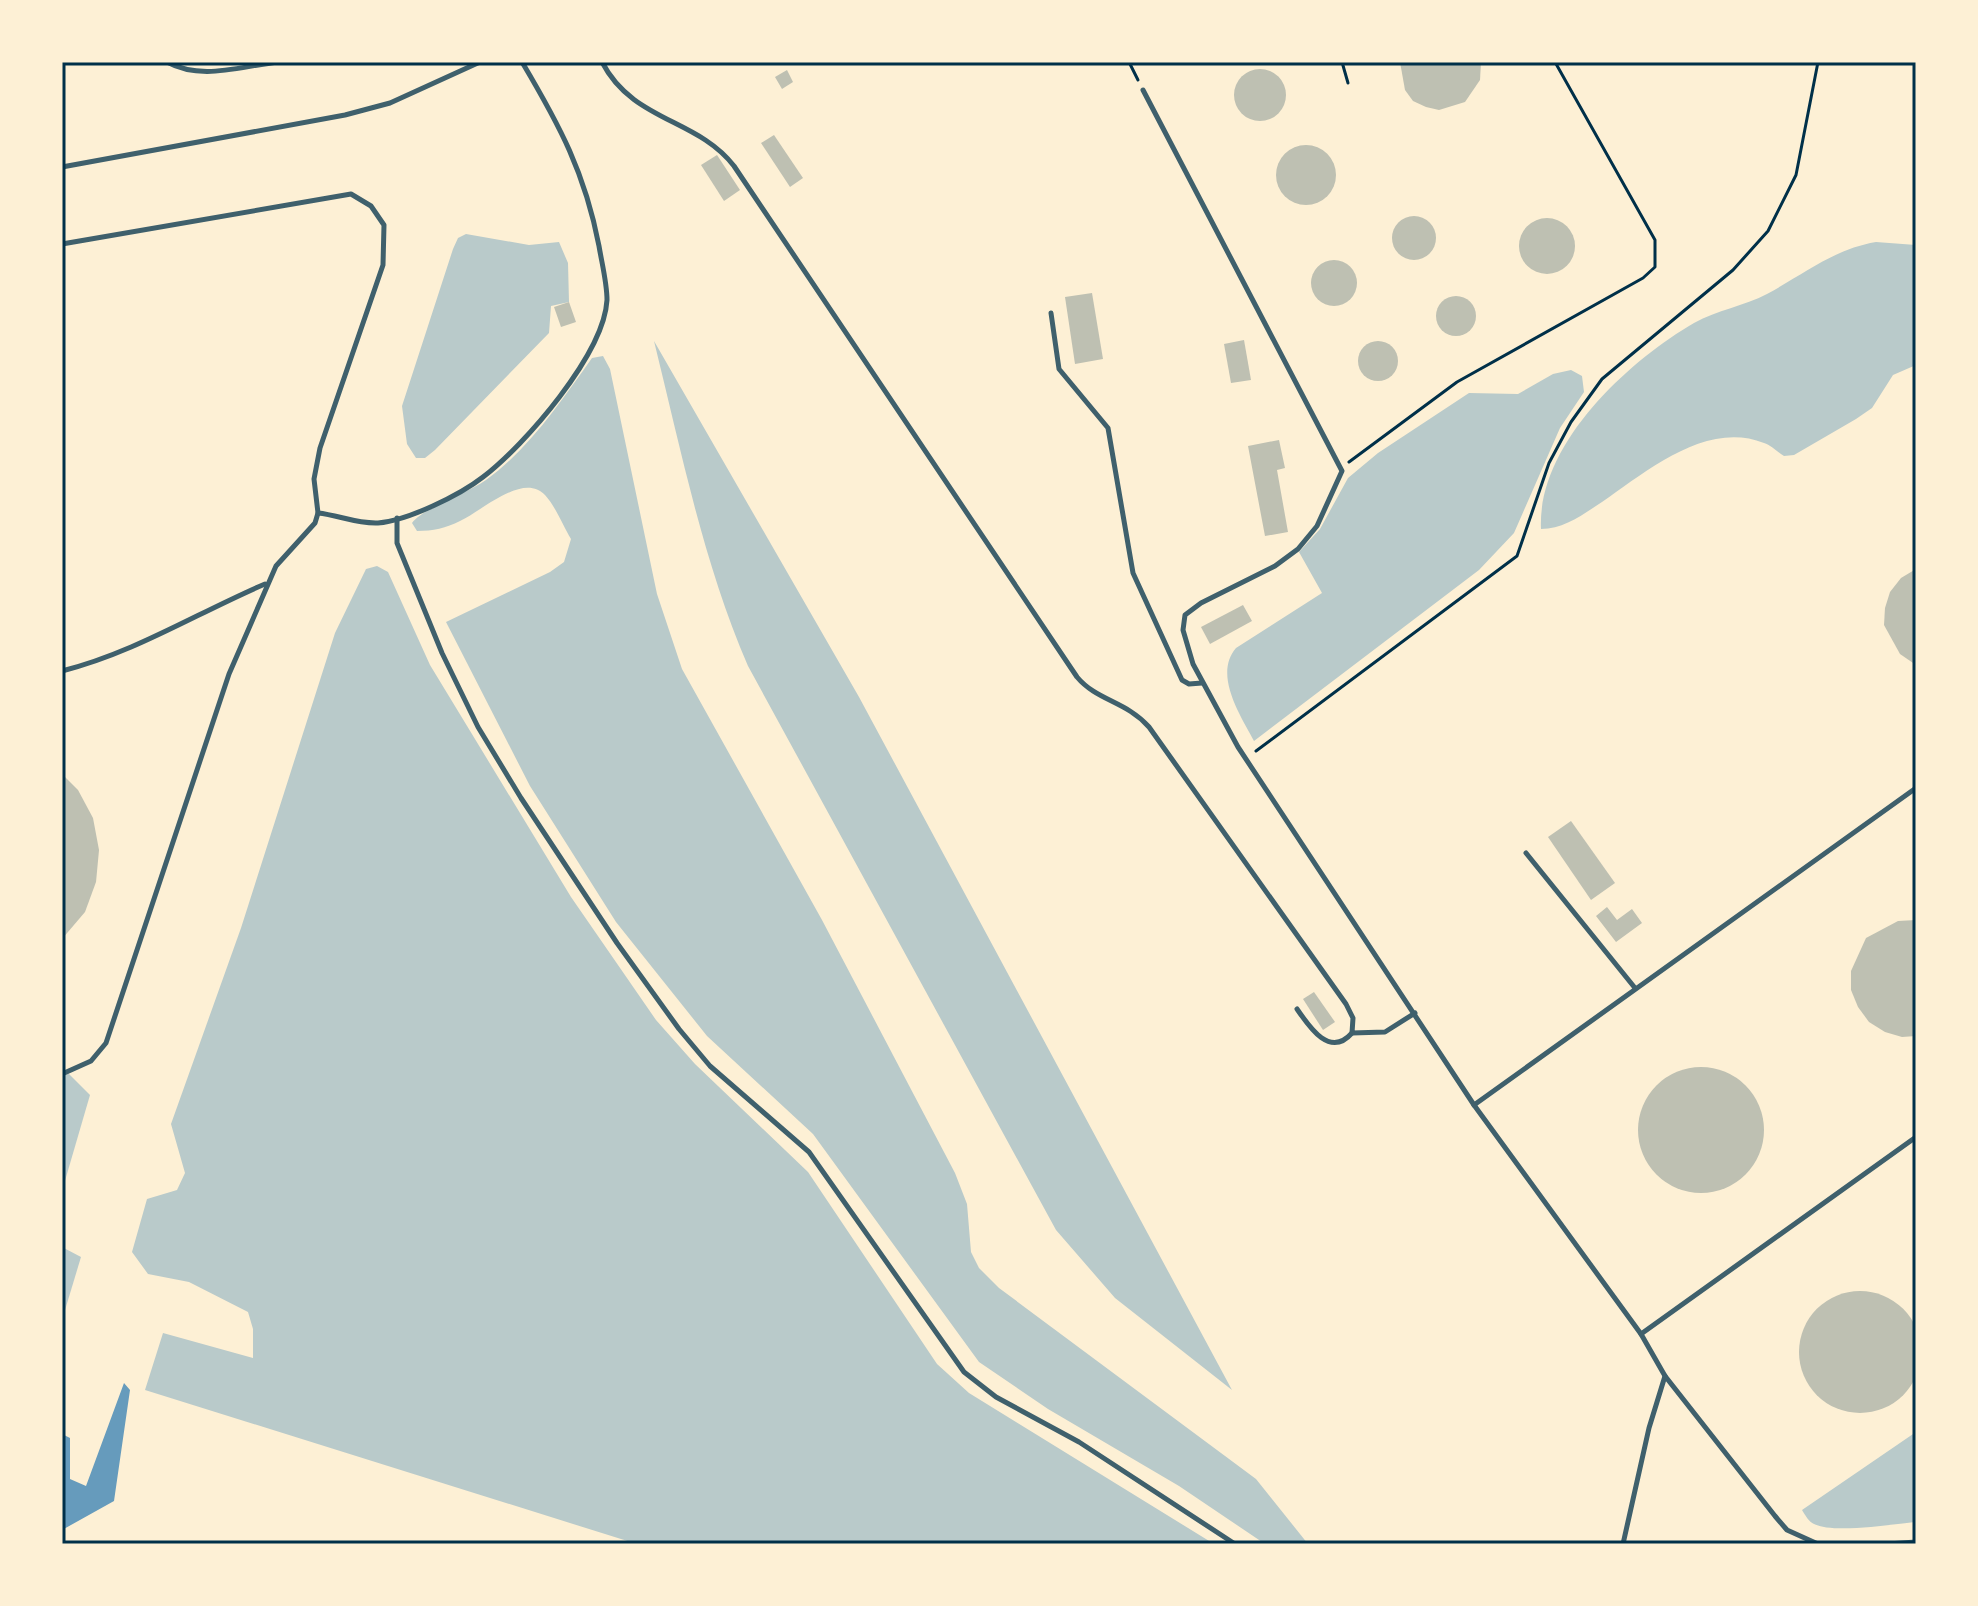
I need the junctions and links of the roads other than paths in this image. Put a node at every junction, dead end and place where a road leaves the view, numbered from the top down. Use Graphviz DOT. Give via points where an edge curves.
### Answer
graph roads {
  1 [pos="167,62"];
  2 [pos="279,62"];
  3 [pos="480,62"];
  4 [pos="522,62"];
  5 [pos="602,62"];
  6 [pos="1143,90"];
  7 [pos="62,167"];
  8 [pos="62,244"];
  9 [pos="1051,313"];
  10 [pos="318,513"];
  11 [pos="397,518"];
  12 [pos="266,584"];
  13 [pos="62,671"];
  14 [pos="1202,683"];
  15 [pos="1916,788"];
  16 [pos="1526,853"];
  17 [pos="1635,988"];
  18 [pos="1297,1009"];
  19 [pos="1415,1013"];
  20 [pos="1352,1033"];
  21 [pos="62,1074"];
  22 [pos="1474,1105"];
  23 [pos="1916,1137"];
  24 [pos="1641,1334"];
  25 [pos="1665,1376"];
  26 [pos="1916,1542"];
  27 [pos="1235,1544"];
  28 [pos="1623,1544"];
  29 [pos="1818,1544"];
  30 [pos="1888,1544"];
  1 -- 2 [label="lane" via="205,73"];
  3 -- 7 [label="lane" via="431,87 345,115"];
  4 -- 11 [label="lane" via="577,163 601,256 606,309 569,381 497,466 455,495"];
  5 -- 20 [label="lane" via="625,95 709,141 734,166 1077,677 1093,693 1128,707 1149,727 1346,1004 1353,1018"];
  6 -- 14 [label="lane" via="1342,471 1317,526 1298,549 1185,615 1185,643"];
  8 -- 10 [label="lane" via="340,195 351,194 371,206 384,225 383,265 320,448 314,479"];
  9 -- 14 [label="lane" via="1059,369 1108,428 1133,573 1182,680"];
  10 -- 11 [label="lane" via="379,523"];
  10 -- 12 [label="lane"];
  11 -- 27 [label="lane" via="397,543 410,578 478,727 617,943 690,1042 809,1152 973,1381 1079,1442"];
  12 -- 13 [label="lane" via="122,653"];
  12 -- 21 [label="lane" via="193,774 106,1043 91,1061"];
  14 -- 19 [label="lane"];
  15 -- 17 [label="lane"];
  16 -- 17 [label="lane"];
  17 -- 22 [label="lane"];
  18 -- 20 [label="lane" via="1314,1034 1328,1042 1344,1041"];
  19 -- 20 [label="lane" via="1385,1032"];
  19 -- 22 [label="lane"];
  22 -- 24 [label="lane"];
  23 -- 24 [label="lane"];
  24 -- 25 [label="lane"];
  25 -- 28 [label="lane"];
  25 -- 29 [label="lane" via="1787,1530"];
  26 -- 30 [label="lane"];
}
